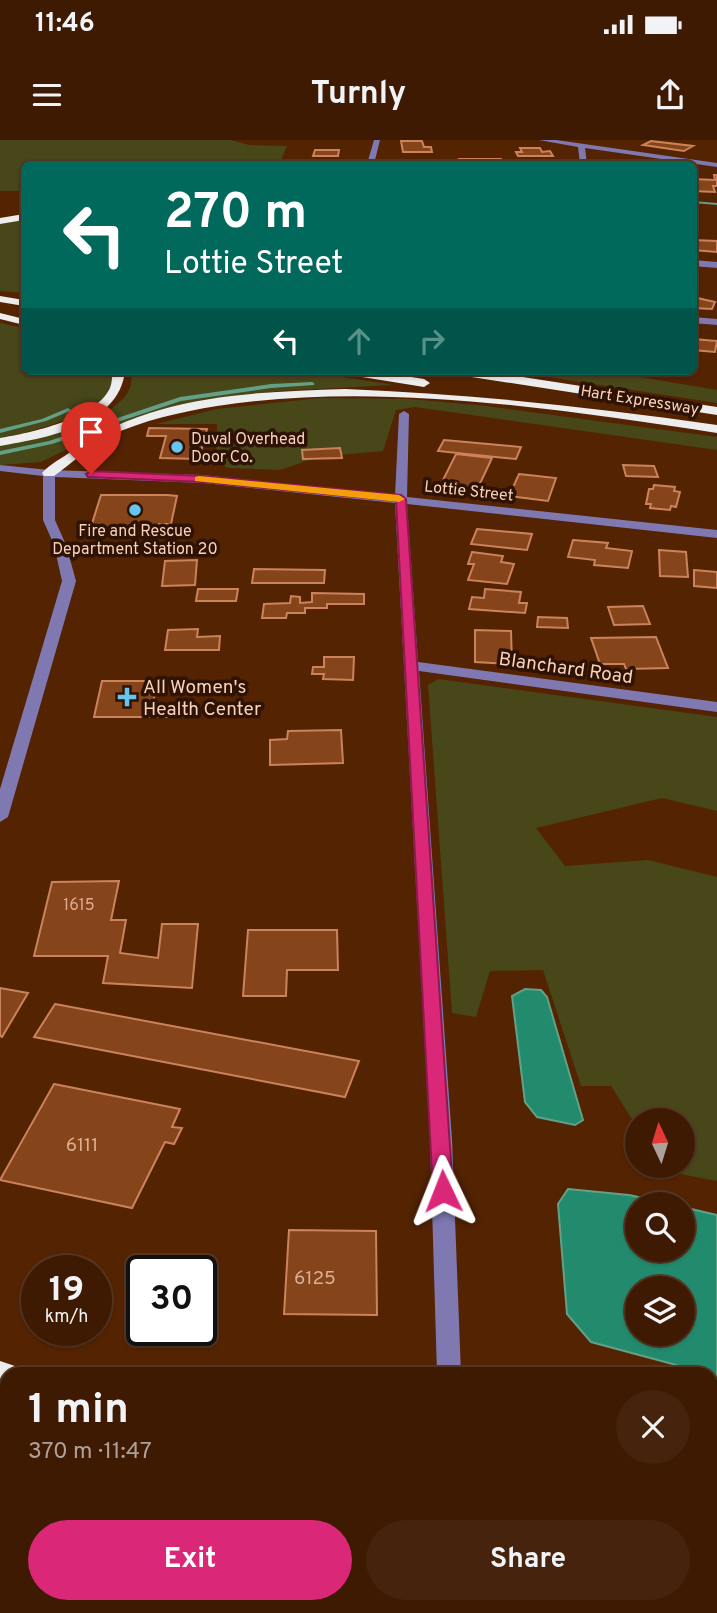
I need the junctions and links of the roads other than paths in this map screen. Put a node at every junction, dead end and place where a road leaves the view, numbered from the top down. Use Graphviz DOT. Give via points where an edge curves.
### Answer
graph roads {
  1 [pos="377,140"];
  2 [pos="542,140"];
  3 [pos="580,146"];
  4 [pos="371,161"];
  5 [pos="582,161"];
  6 [pos="688,161"];
  7 [pos="697,162"];
  8 [pos="717,165"];
  9 [pos="21,211"];
  10 [pos="0,213"];
  11 [pos="21,218"];
  12 [pos="0,221"];
  13 [pos="697,263"];
  14 [pos="717,265"];
  15 [pos="0,293"];
  16 [pos="21,296"];
  17 [pos="0,299"];
  18 [pos="21,302"];
  19 [pos="0,315"];
  20 [pos="21,320"];
  21 [pos="697,320"];
  22 [pos="717,322"];
  23 [pos="120,375"];
  24 [pos="375,375"];
  25 [pos="485,375"];
  26 [pos="717,411"];
  27 [pos="404,414"];
  28 [pos="668,422"];
  29 [pos="717,429"];
  30 [pos="0,442"];
  31 [pos="0,468"];
  32 [pos="49,473"];
  33 [pos="0,476"];
  34 [pos="401,499"];
  35 [pos="717,534"];
  36 [pos="410,665"];
  37 [pos="717,707"];
  38 [pos="0,817"];
  39 [pos="449,1367"];
  1 -- 4 [label="street"];
  2 -- 3 [label="street"];
  3 -- 5 [label="street"];
  3 -- 6 [label="street"];
  7 -- 8 [label="street"];
  9 -- 10 [label="highway"];
  11 -- 12 [label="highway"];
  13 -- 14 [label="street"];
  15 -- 16 [label="highway"];
  17 -- 18 [label="highway"];
  19 -- 20 [label="highway"];
  21 -- 22 [label="street"];
  23 -- 30 [label="highway" via="115,394 98,409 72,423"];
  24 -- 28 [label="highway, Hart Expressway"];
  25 -- 26 [label="highway, Hart Expressway"];
  27 -- 34 [label="street"];
  28 -- 29 [label="highway, Hart Expressway"];
  28 -- 32 [label="highway" via="427,395 264,396 193,406 138,421 78,448"];
  31 -- 32 [label="street, Lottie Street"];
  32 -- 33 [label="street, Lottie Street"];
  32 -- 34 [label="street, Lottie Street" via="203,479"];
  32 -- 38 [label="street" via="49,520 69,581"];
  34 -- 35 [label="street, Lottie Street"];
  34 -- 36 [label="street"];
  36 -- 37 [label="street, Blanchard Road"];
  36 -- 39 [label="street" via="441,1140"];
}
